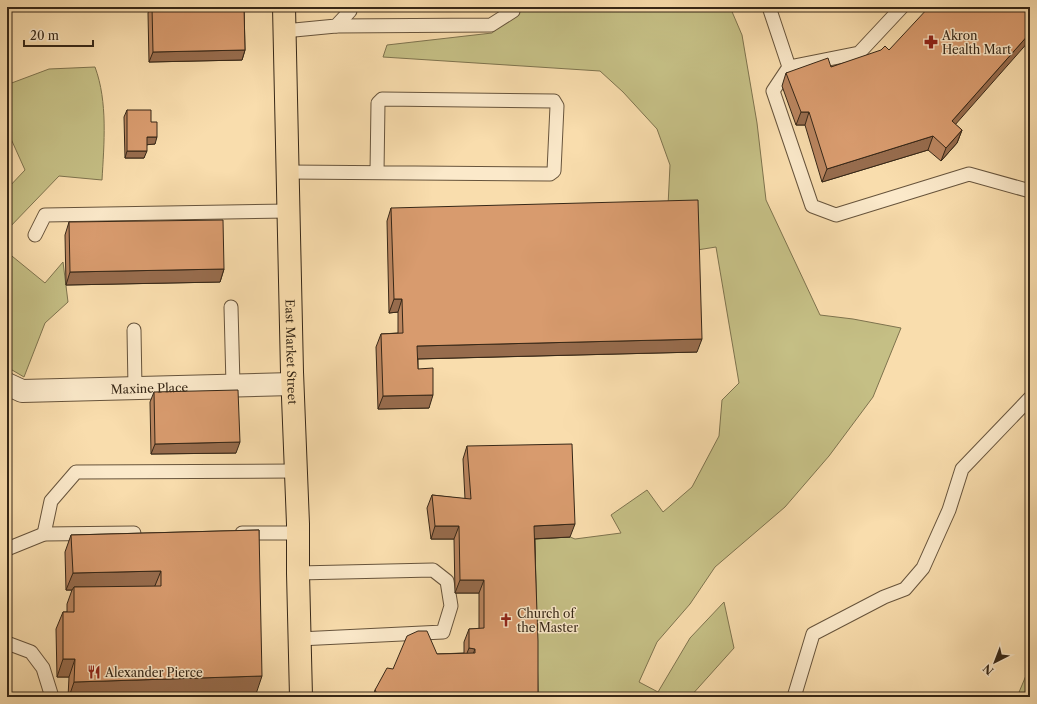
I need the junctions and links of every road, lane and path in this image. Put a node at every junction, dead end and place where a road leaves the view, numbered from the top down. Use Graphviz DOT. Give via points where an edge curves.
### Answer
graph roads {
  1 [pos="284,7"];
  2 [pos="350,7"];
  3 [pos="513,7"];
  4 [pos="769,7"];
  5 [pos="902,7"];
  6 [pos="336,26"];
  7 [pos="284,31"];
  8 [pos="789,68"];
  9 [pos="288,172"];
  10 [pos="377,172"];
  11 [pos="1030,191"];
  12 [pos="289,211"];
  13 [pos="35,235"];
  14 [pos="231,307"];
  15 [pos="134,330"];
  16 [pos="7,384"];
  17 [pos="292,384"];
  18 [pos="233,385"];
  19 [pos="135,388"];
  20 [pos="1030,398"];
  21 [pos="296,471"];
  22 [pos="147,533"];
  23 [pos="226,533"];
  24 [pos="298,533"];
  25 [pos="44,534"];
  26 [pos="7,549"];
  27 [pos="298,573"];
  28 [pos="299,639"];
  29 [pos="7,643"];
  30 [pos="52,697"];
  31 [pos="301,697"];
  32 [pos="794,697"];
  1 -- 7 [label="main road, East Market Street"];
  2 -- 6 [label="lane"];
  3 -- 6 [label="lane" via="513,11 491,26"];
  4 -- 8 [label="lane"];
  5 -- 8 [label="lane" via="860,53"];
  6 -- 7 [label="lane"];
  7 -- 9 [label="main road, East Market Street"];
  8 -- 11 [label="lane" via="773,91 812,206 836,215 969,174"];
  9 -- 10 [label="lane"];
  9 -- 12 [label="main road, East Market Street"];
  10 -- 10 [label="lane" via="550,174 554,171 557,106 554,101 382,99 378,103"];
  12 -- 13 [label="lane" via="44,215"];
  12 -- 17 [label="main road, East Market Street"];
  14 -- 18 [label="lane"];
  15 -- 19 [label="lane"];
  16 -- 19 [label="street, Maxine Place" via="22,391"];
  17 -- 18 [label="street, Maxine Place"];
  17 -- 21 [label="main road, East Market Street"];
  18 -- 19 [label="street, Maxine Place"];
  20 -- 32 [label="lane" via="962,469 949,510 923,568 905,589 884,597 813,634"];
  21 -- 24 [label="main road, East Market Street"];
  21 -- 25 [label="lane" via="76,472 51,501"];
  22 -- 25 [label="lane"];
  23 -- 24 [label="lane"];
  24 -- 27 [label="main road, East Market Street"];
  25 -- 26 [label="lane"];
  27 -- 28 [label="main road, East Market Street"];
  27 -- 28 [label="lane" via="434,570 447,581 451,606 443,632"];
  28 -- 31 [label="main road, East Market Street"];
  29 -- 30 [label="lane" via="31,652 43,668"];
}
